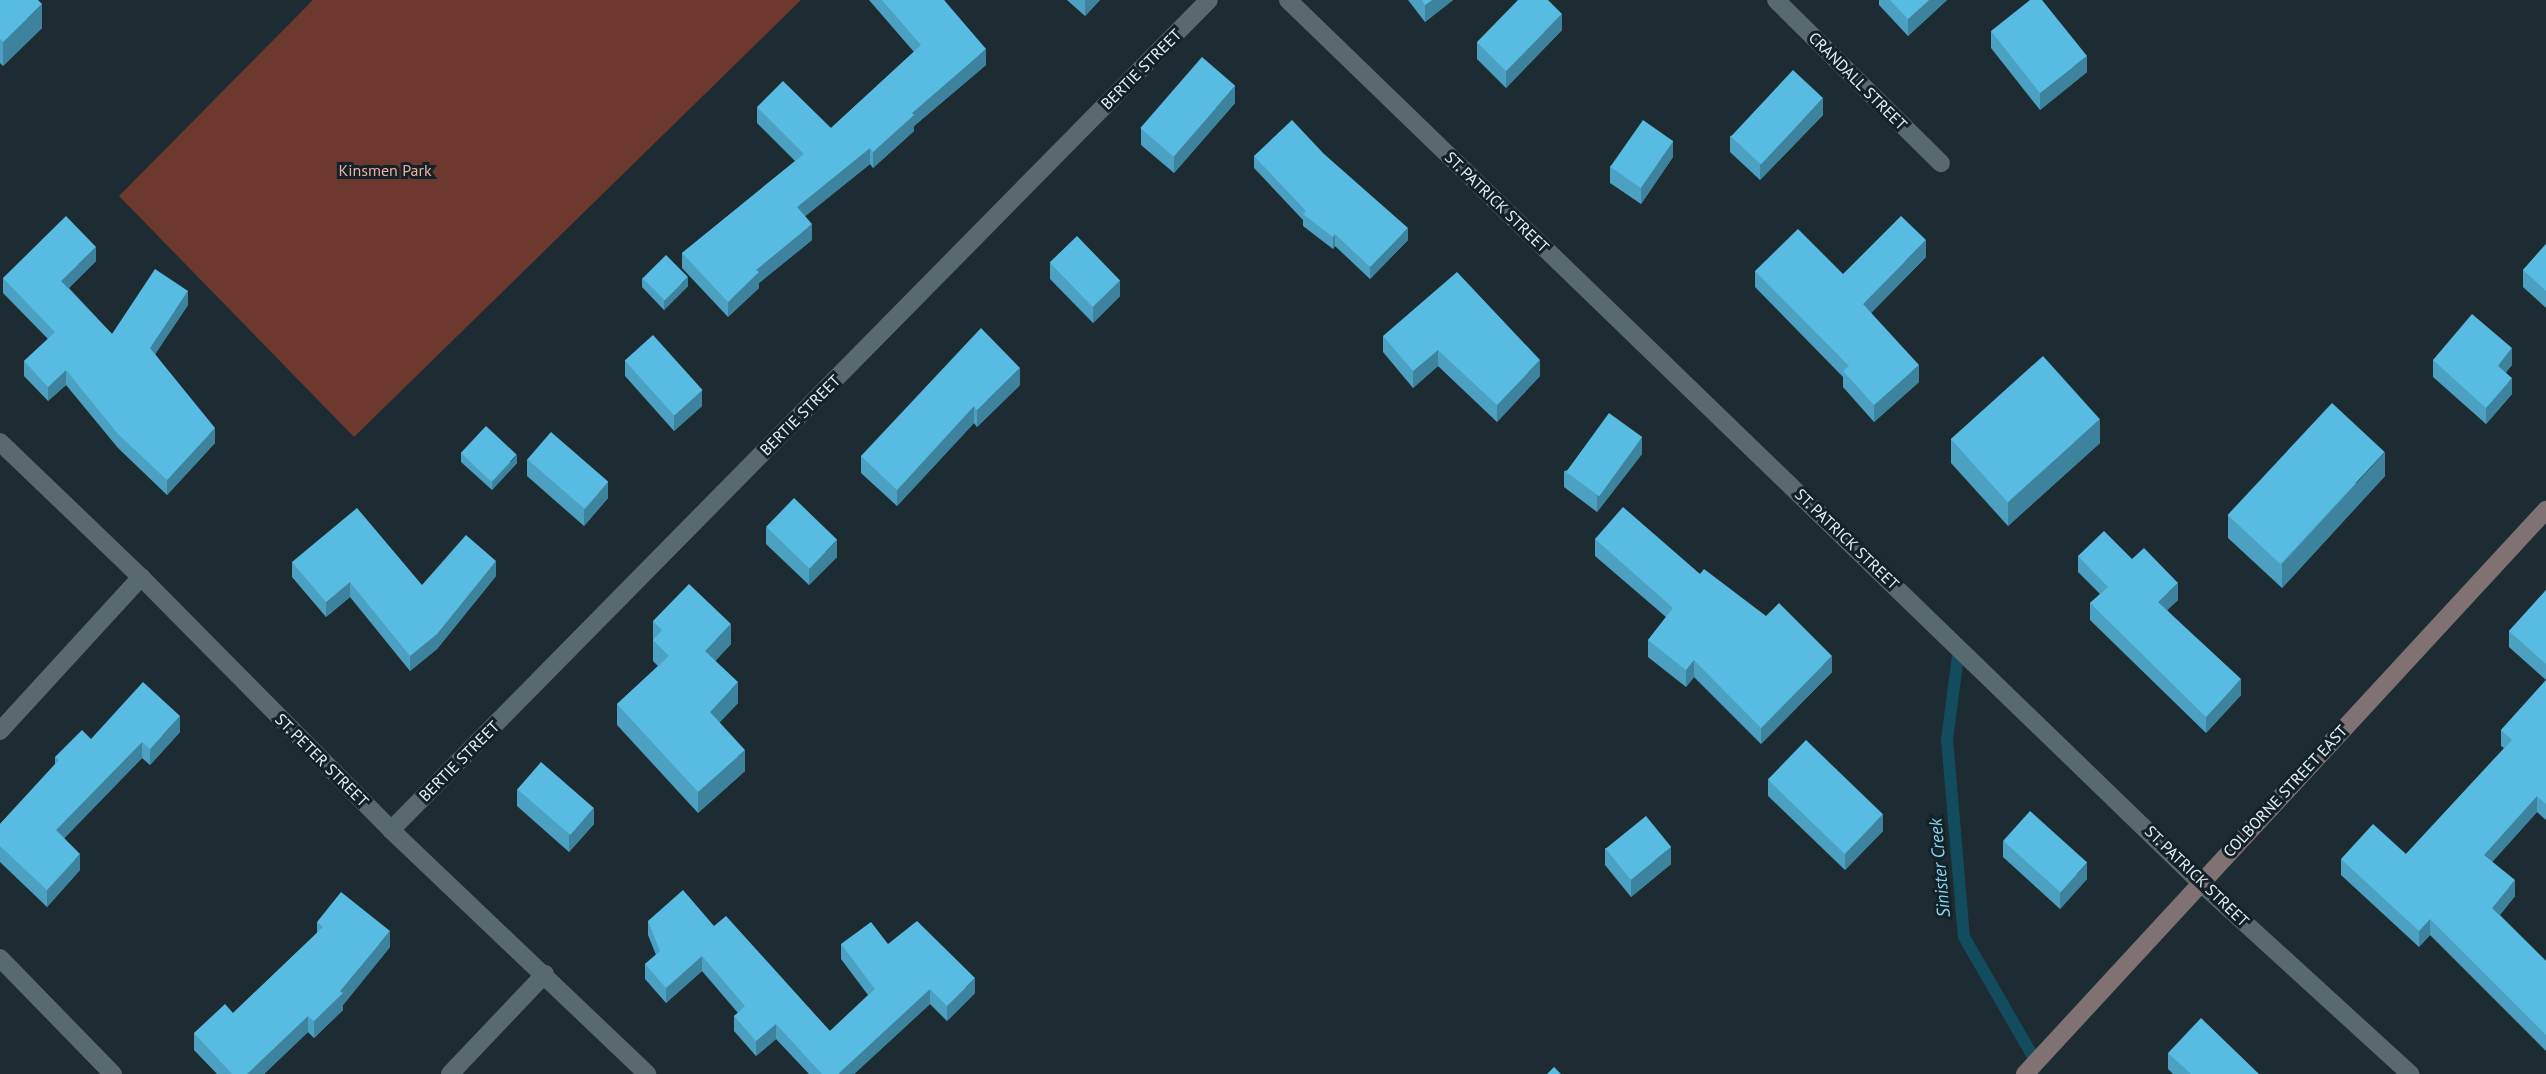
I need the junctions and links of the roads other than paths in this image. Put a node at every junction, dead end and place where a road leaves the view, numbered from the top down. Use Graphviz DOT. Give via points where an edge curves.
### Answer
graph roads {
  1 [pos="1209,0"];
  2 [pos="1288,0"];
  3 [pos="1776,0"];
  4 [pos="1941,163"];
  5 [pos="0,442"];
  6 [pos="2546,510"];
  7 [pos="141,577"];
  8 [pos="0,730"];
  9 [pos="391,830"];
  10 [pos="2200,882"];
  11 [pos="0,958"];
  12 [pos="545,974"];
  13 [pos="113,1074"];
  14 [pos="450,1074"];
  15 [pos="647,1074"];
  16 [pos="2025,1074"];
  17 [pos="2410,1074"];
  1 -- 9 [label="street, BERTIE STREET"];
  2 -- 10 [label="street, ST. PATRICK STREET"];
  3 -- 4 [label="street, CRANDALL STREET"];
  5 -- 7 [label="street, ST. PETER STREET"];
  6 -- 10 [label="main road, COLBORNE STREET EAST"];
  7 -- 8 [label="street"];
  7 -- 9 [label="street, ST. PETER STREET"];
  9 -- 12 [label="street, ST. PETER STREET"];
  10 -- 16 [label="main road, COLBORNE STREET EAST"];
  10 -- 17 [label="street, ST. PATRICK STREET"];
  11 -- 13 [label="street"];
  12 -- 14 [label="street"];
  12 -- 15 [label="street, ST. PETER STREET"];
}
